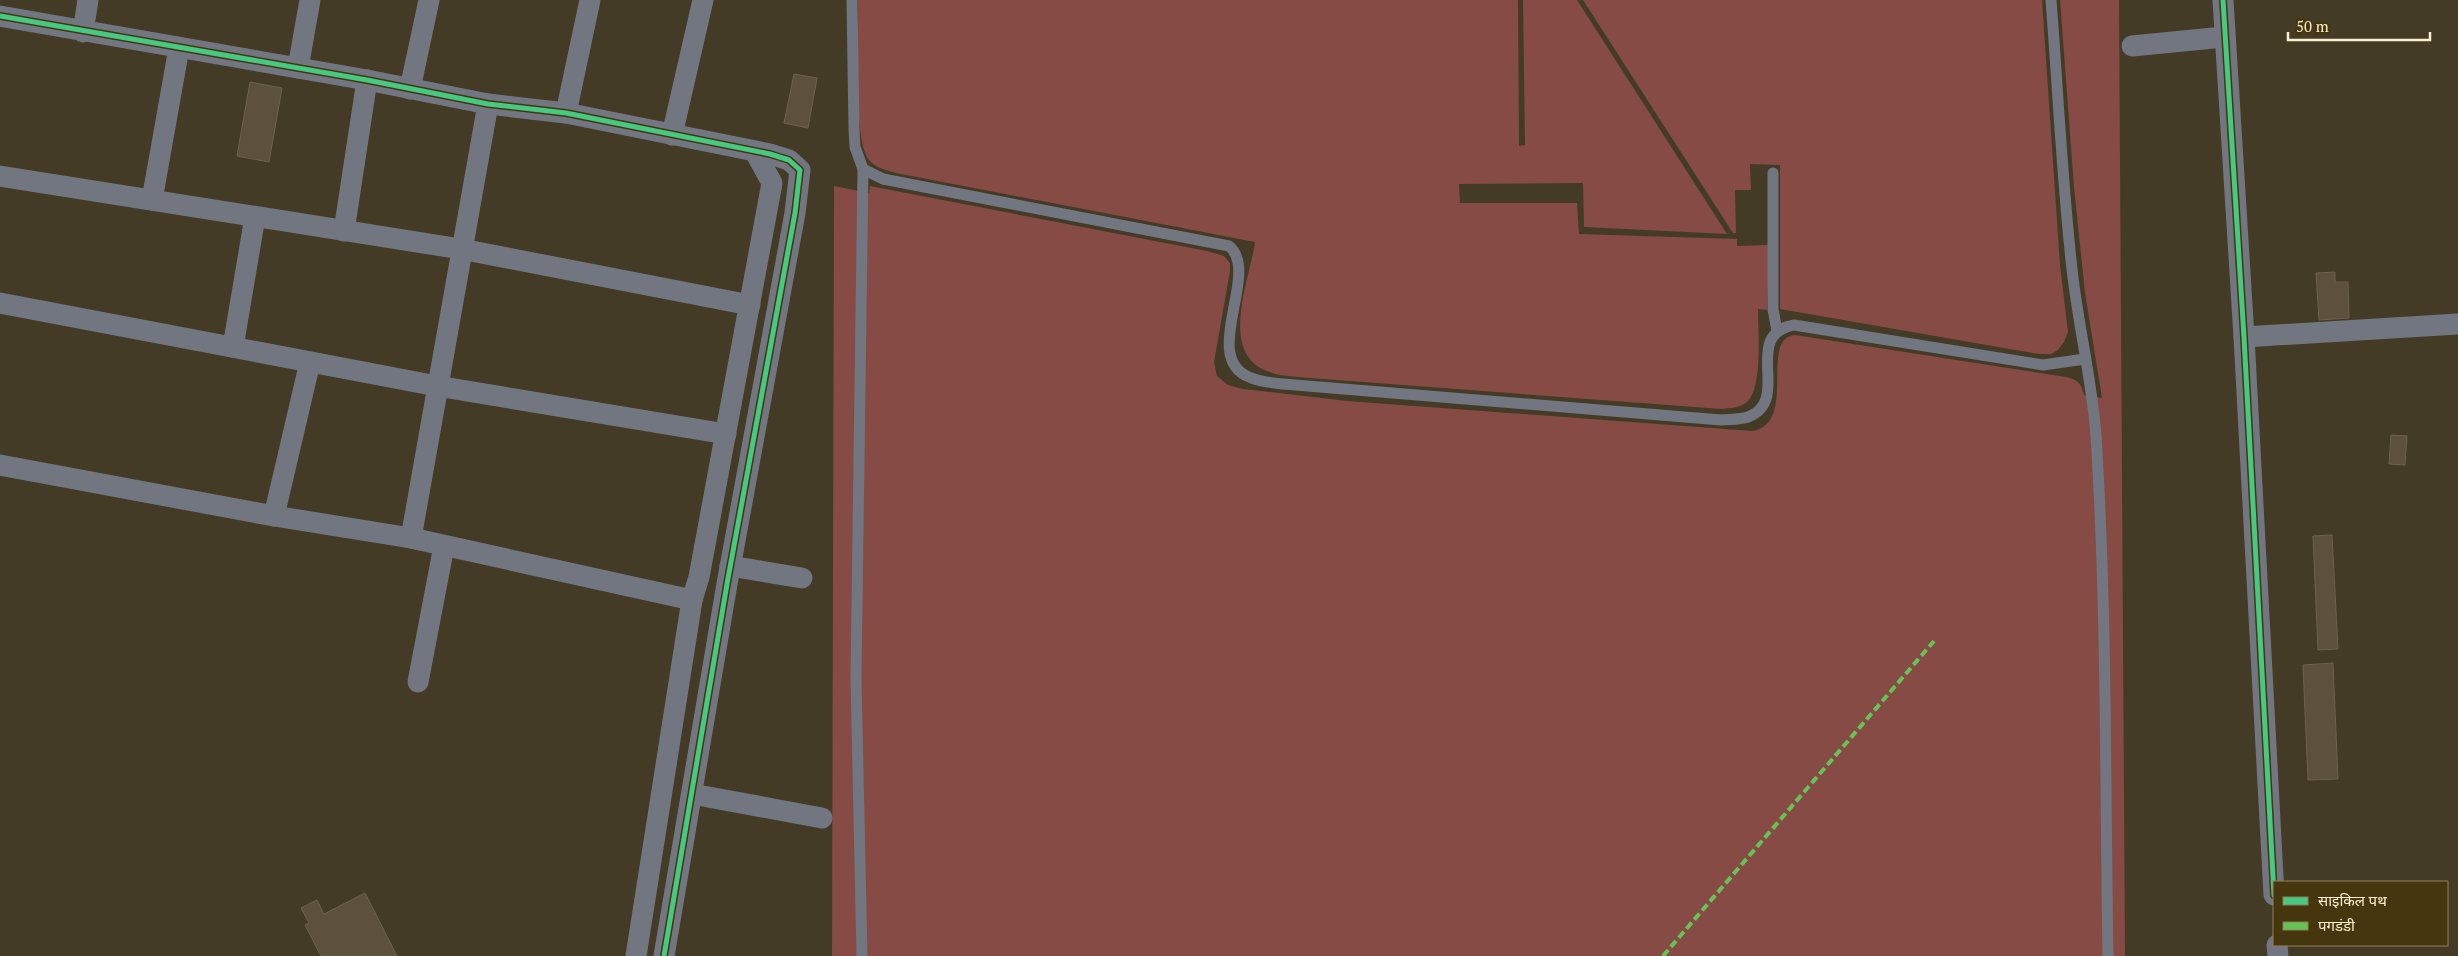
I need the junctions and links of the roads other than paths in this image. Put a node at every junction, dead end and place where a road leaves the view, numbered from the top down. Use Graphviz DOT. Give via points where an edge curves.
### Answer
graph roads {
  1 [pos="88,0"];
  2 [pos="310,0"];
  3 [pos="429,0"];
  4 [pos="590,0"];
  5 [pos="703,0"];
  6 [pos="852,0"];
  7 [pos="2051,0"];
  8 [pos="2223,0"];
  9 [pos="0,16"];
  10 [pos="83,32"];
  11 [pos="2224,37"];
  12 [pos="2132,46"];
  13 [pos="179,48"];
  14 [pos="298,68"];
  15 [pos="368,80"];
  16 [pos="410,88"];
  17 [pos="488,104"];
  18 [pos="566,113"];
  19 [pos="672,135"];
  20 [pos="755,152"];
  21 [pos="863,169"];
  22 [pos="1773,173"];
  23 [pos="0,176"];
  24 [pos="152,200"];
  25 [pos="254,217"];
  26 [pos="344,231"];
  27 [pos="461,249"];
  28 [pos="0,303"];
  29 [pos="750,305"];
  30 [pos="2458,324"];
  31 [pos="1777,330"];
  32 [pos="2244,337"];
  33 [pos="233,347"];
  34 [pos="2085,359"];
  35 [pos="310,362"];
  36 [pos="437,386"];
  37 [pos="726,434"];
  38 [pos="0,465"];
  39 [pos="274,516"];
  40 [pos="411,538"];
  41 [pos="444,546"];
  42 [pos="728,575"];
  43 [pos="699,577"];
  44 [pos="802,578"];
  45 [pos="692,600"];
  46 [pos="418,682"];
  47 [pos="692,794"];
  48 [pos="822,818"];
  49 [pos="2273,881"];
  50 [pos="636,956"];
  51 [pos="664,956"];
  52 [pos="862,956"];
  53 [pos="2108,956"];
  1 -- 10 [label="street"];
  2 -- 14 [label="street"];
  3 -- 16 [label="street"];
  4 -- 18 [label="street"];
  5 -- 19 [label="street"];
  6 -- 21 [label="lane" via="855,148"];
  7 -- 34 [label="lane" via="2063,177"];
  8 -- 11 [label="street"];
  9 -- 10 [label="street"];
  10 -- 13 [label="street"];
  11 -- 12 [label="street"];
  11 -- 32 [label="street"];
  13 -- 14 [label="street"];
  13 -- 24 [label="street"];
  14 -- 15 [label="street"];
  15 -- 16 [label="street"];
  15 -- 26 [label="street"];
  16 -- 17 [label="street"];
  17 -- 18 [label="street"];
  17 -- 27 [label="street"];
  18 -- 19 [label="street"];
  19 -- 20 [label="street"];
  20 -- 29 [label="street" via="772,183"];
  20 -- 42 [label="street" via="789,160 800,170 795,213"];
  21 -- 31 [label="lane" via="882,179 1229,246 1236,251 1240,268 1230,327 1232,357 1238,370 1263,381 1711,419 1747,418 1765,402 1769,343"];
  21 -- 52 [label="lane" via="856,668"];
  22 -- 31 [label="lane" via="1773,309"];
  23 -- 24 [label="street"];
  24 -- 25 [label="street"];
  25 -- 26 [label="street"];
  25 -- 33 [label="street"];
  26 -- 27 [label="street"];
  27 -- 29 [label="street"];
  27 -- 36 [label="street"];
  28 -- 33 [label="street"];
  29 -- 37 [label="street"];
  30 -- 32 [label="street"];
  31 -- 34 [label="lane" via="1794,325 1813,327 2043,365"];
  32 -- 49 [label="street"];
  33 -- 35 [label="street"];
  34 -- 53 [label="lane" via="2094,418 2098,483"];
  35 -- 36 [label="street"];
  35 -- 39 [label="street"];
  36 -- 37 [label="street"];
  36 -- 40 [label="street"];
  37 -- 43 [label="street"];
  38 -- 39 [label="street"];
  39 -- 40 [label="street"];
  40 -- 41 [label="street"];
  41 -- 45 [label="street"];
  41 -- 46 [label="street"];
  42 -- 43 [label="street"];
  42 -- 44 [label="street"];
  42 -- 47 [label="street"];
  43 -- 45 [label="street"];
  45 -- 50 [label="street"];
  47 -- 48 [label="street"];
  47 -- 51 [label="street"];
}
